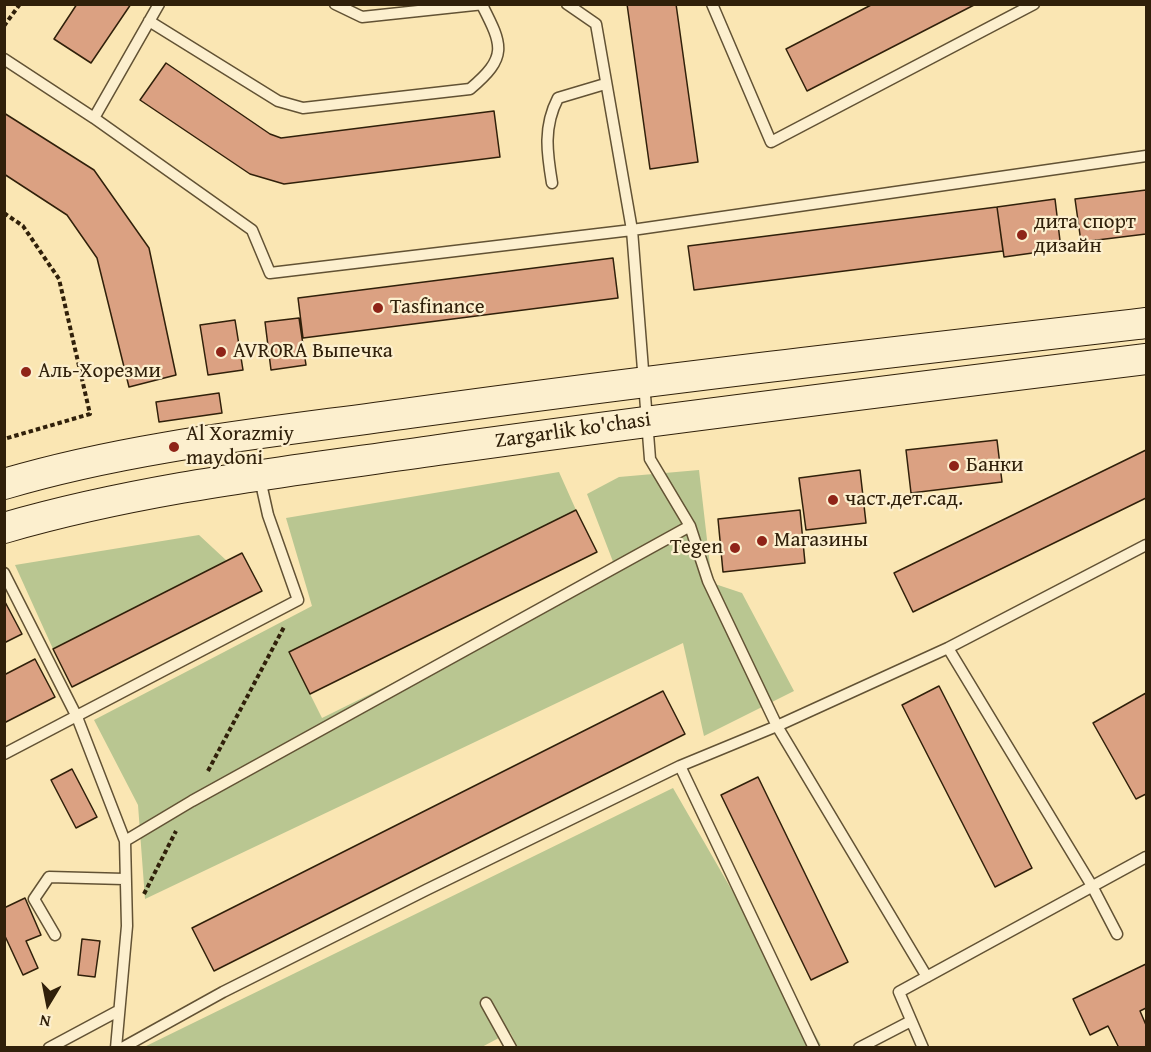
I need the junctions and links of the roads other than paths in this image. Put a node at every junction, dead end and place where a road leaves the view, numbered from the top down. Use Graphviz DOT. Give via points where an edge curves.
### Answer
graph roads {
  1 [pos="159,4"];
  2 [pos="335,4"];
  3 [pos="567,4"];
  4 [pos="712,4"];
  5 [pos="1034,4"];
  6 [pos="483,5"];
  7 [pos="149,21"];
  8 [pos="4,59"];
  9 [pos="605,84"];
  10 [pos="94,118"];
  11 [pos="1146,156"];
  12 [pos="552,183"];
  13 [pos="632,230"];
  14 [pos="1146,323"];
  15 [pos="1146,359"];
  16 [pos="644,380"];
  17 [pos="645,421"];
  18 [pos="259,476"];
  19 [pos="4,484"];
  20 [pos="690,526"];
  21 [pos="4,528"];
  22 [pos="1146,545"];
  23 [pos="4,573"];
  24 [pos="948,648"];
  25 [pos="77,717"];
  26 [pos="777,726"];
  27 [pos="4,754"];
  28 [pos="680,766"];
  29 [pos="125,841"];
  30 [pos="1146,857"];
  31 [pos="124,879"];
  32 [pos="1092,886"];
  33 [pos="1117,934"];
  34 [pos="55,935"];
  35 [pos="927,977"];
  36 [pos="486,1003"];
  37 [pos="118,1011"];
  38 [pos="911,1021"];
  39 [pos="49,1047"];
  40 [pos="116,1047"];
  41 [pos="122,1047"];
  42 [pos="511,1047"];
  43 [pos="814,1047"];
  44 [pos="859,1047"];
  45 [pos="923,1047"];
  1 -- 7 [label="lane"];
  2 -- 6 [label="lane" via="362,17"];
  3 -- 9 [label="lane" via="596,24"];
  4 -- 5 [label="lane" via="771,142"];
  6 -- 7 [label="lane" via="497,34 499,51 490,72 470,89 303,108 278,101"];
  7 -- 10 [label="lane"];
  8 -- 10 [label="lane"];
  9 -- 12 [label="lane" via="558,98 549,115 546,142"];
  9 -- 13 [label="lane"];
  10 -- 13 [label="lane" via="252,231 270,273"];
  11 -- 13 [label="lane"];
  13 -- 16 [label="lane"];
  14 -- 16 [label="main road, Zargarlik ko'chasi"];
  15 -- 17 [label="main road, Zargarlik ko'chasi"];
  16 -- 17 [label="lane"];
  16 -- 19 [label="main road, Zargarlik ko'chasi" via="174,447 44,472"];
  17 -- 18 [label="main road, Zargarlik ko'chasi"];
  17 -- 20 [label="lane" via="650,459"];
  18 -- 21 [label="main road, Zargarlik ko'chasi" via="62,511"];
  18 -- 25 [label="lane" via="268,515 298,600"];
  20 -- 26 [label="lane" via="708,581"];
  20 -- 29 [label="lane"];
  22 -- 24 [label="lane"];
  23 -- 25 [label="lane"];
  24 -- 26 [label="lane"];
  24 -- 32 [label="lane"];
  25 -- 27 [label="lane"];
  25 -- 29 [label="lane"];
  26 -- 28 [label="lane"];
  26 -- 35 [label="lane"];
  28 -- 41 [label="lane" via="223,992"];
  28 -- 43 [label="lane"];
  29 -- 31 [label="lane"];
  30 -- 32 [label="lane"];
  31 -- 34 [label="lane" via="49,877 34,898"];
  31 -- 37 [label="lane" via="127,926"];
  32 -- 33 [label="lane"];
  32 -- 35 [label="lane"];
  35 -- 38 [label="lane" via="899,992"];
  36 -- 42 [label="lane"];
  37 -- 39 [label="lane"];
  37 -- 40 [label="lane"];
  38 -- 44 [label="lane"];
  38 -- 45 [label="lane"];
}
